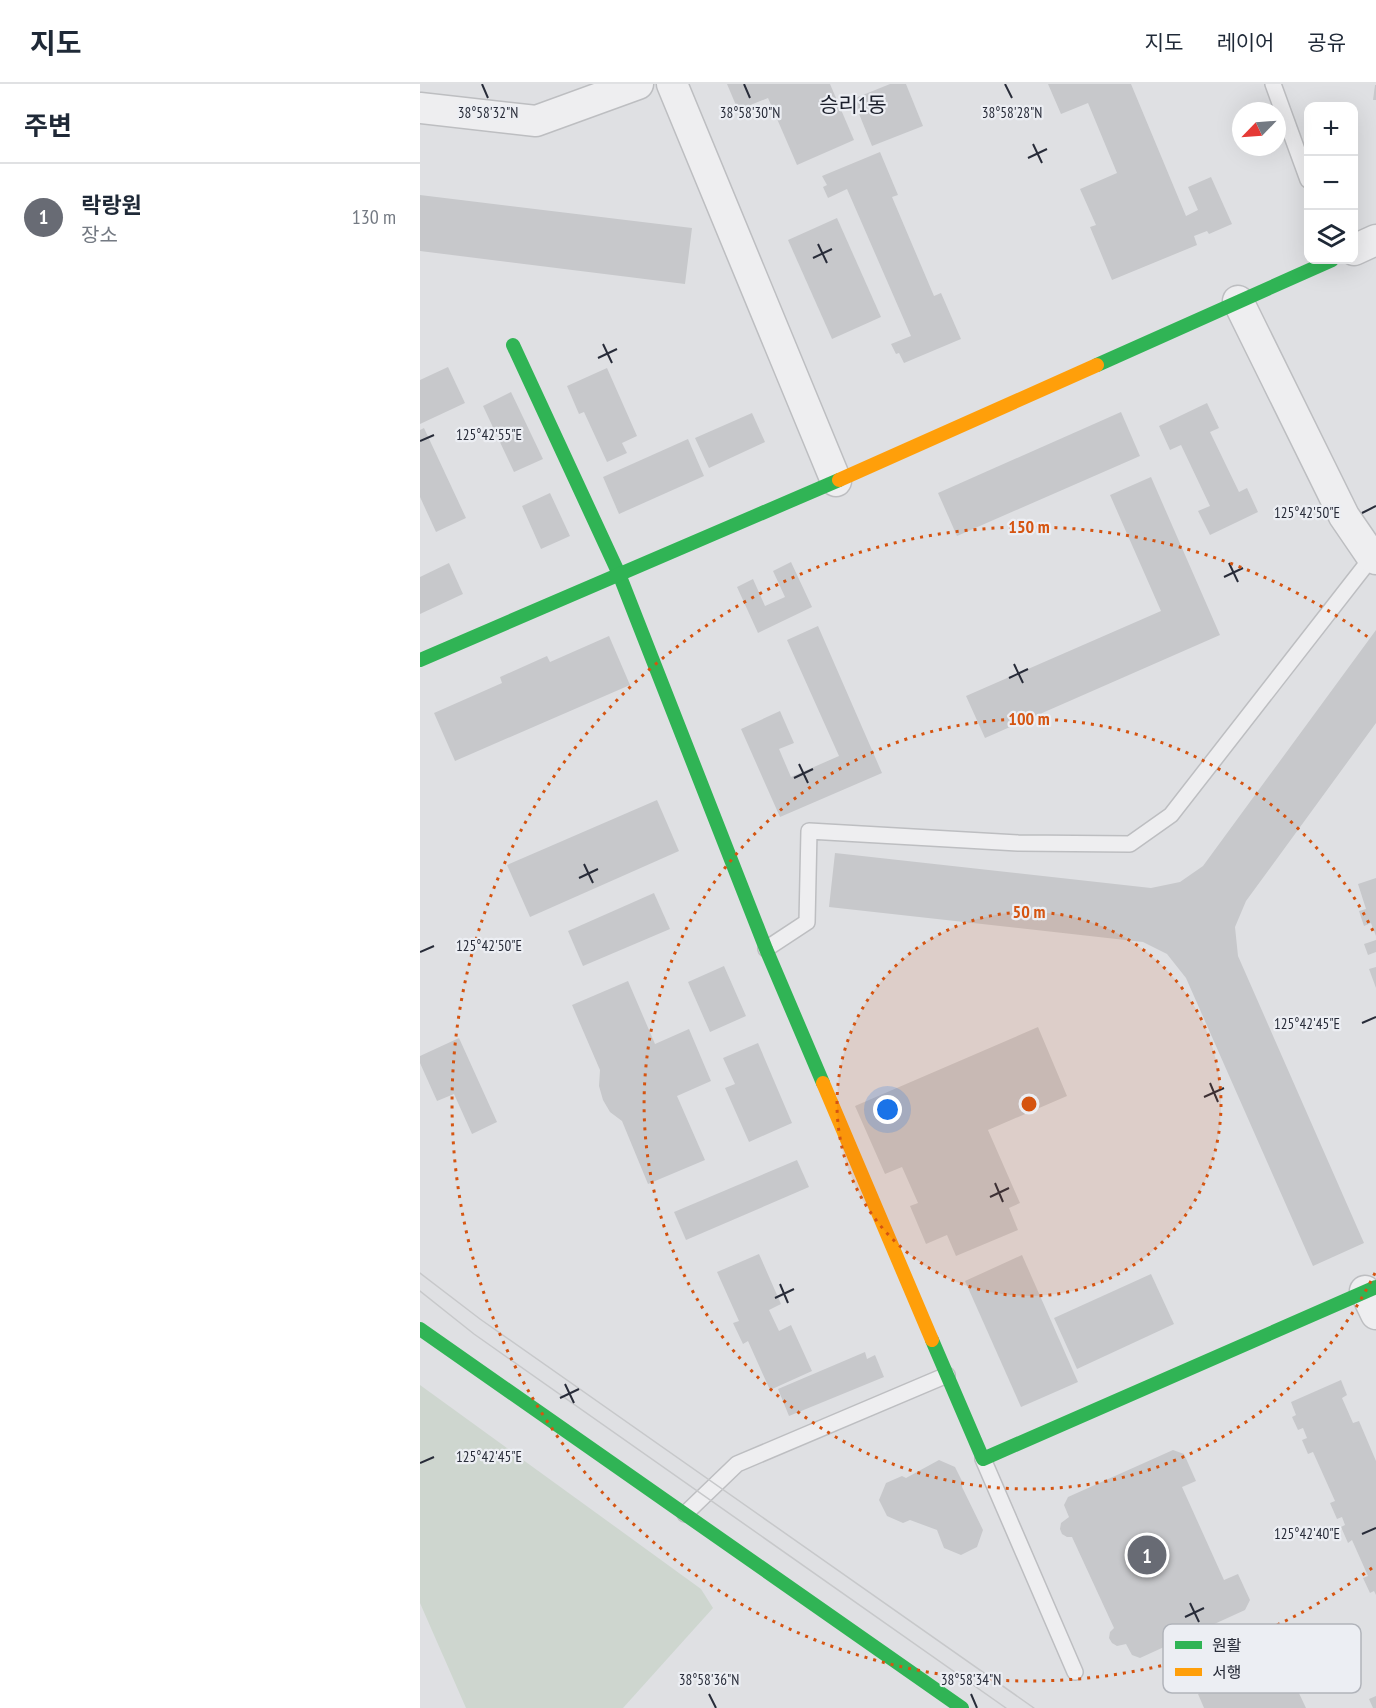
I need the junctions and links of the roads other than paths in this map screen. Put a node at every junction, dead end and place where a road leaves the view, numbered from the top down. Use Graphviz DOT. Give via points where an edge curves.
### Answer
graph roads {
  1 [pos="638,84"];
  2 [pos="672,84"];
  3 [pos="1273,84"];
  4 [pos="420,108"];
  5 [pos="1304,169"];
  6 [pos="1376,240"];
  7 [pos="1358,248"];
  8 [pos="1323,264"];
  9 [pos="1238,301"];
  10 [pos="513,345"];
  11 [pos="836,481"];
  12 [pos="1374,558"];
  13 [pos="619,574"];
  14 [pos="420,660"];
  15 [pos="766,949"];
  16 [pos="1372,1297"];
  17 [pos="420,1329"];
  18 [pos="947,1375"];
  19 [pos="982,1459"];
  20 [pos="685,1514"];
  21 [pos="1075,1672"];
  22 [pos="962,1708"];
  1 -- 4 [label="street" via="536,121"];
  2 -- 11 [label="street"];
  3 -- 5 [label="lane"];
  6 -- 7 [label="street"];
  8 -- 9 [label="street"];
  9 -- 11 [label="street"];
  9 -- 12 [label="street" via="1344,516"];
  10 -- 13 [label="street"];
  11 -- 13 [label="street"];
  12 -- 15 [label="lane" via="1171,814 1130,844 1018,843 809,831 807,922"];
  13 -- 14 [label="street"];
  13 -- 15 [label="street"];
  15 -- 18 [label="street"];
  16 -- 19 [label="street"];
  17 -- 20 [label="street"];
  18 -- 19 [label="street"];
  18 -- 20 [label="lane" via="737,1464"];
  19 -- 21 [label="lane"];
  20 -- 22 [label="street"];
}
